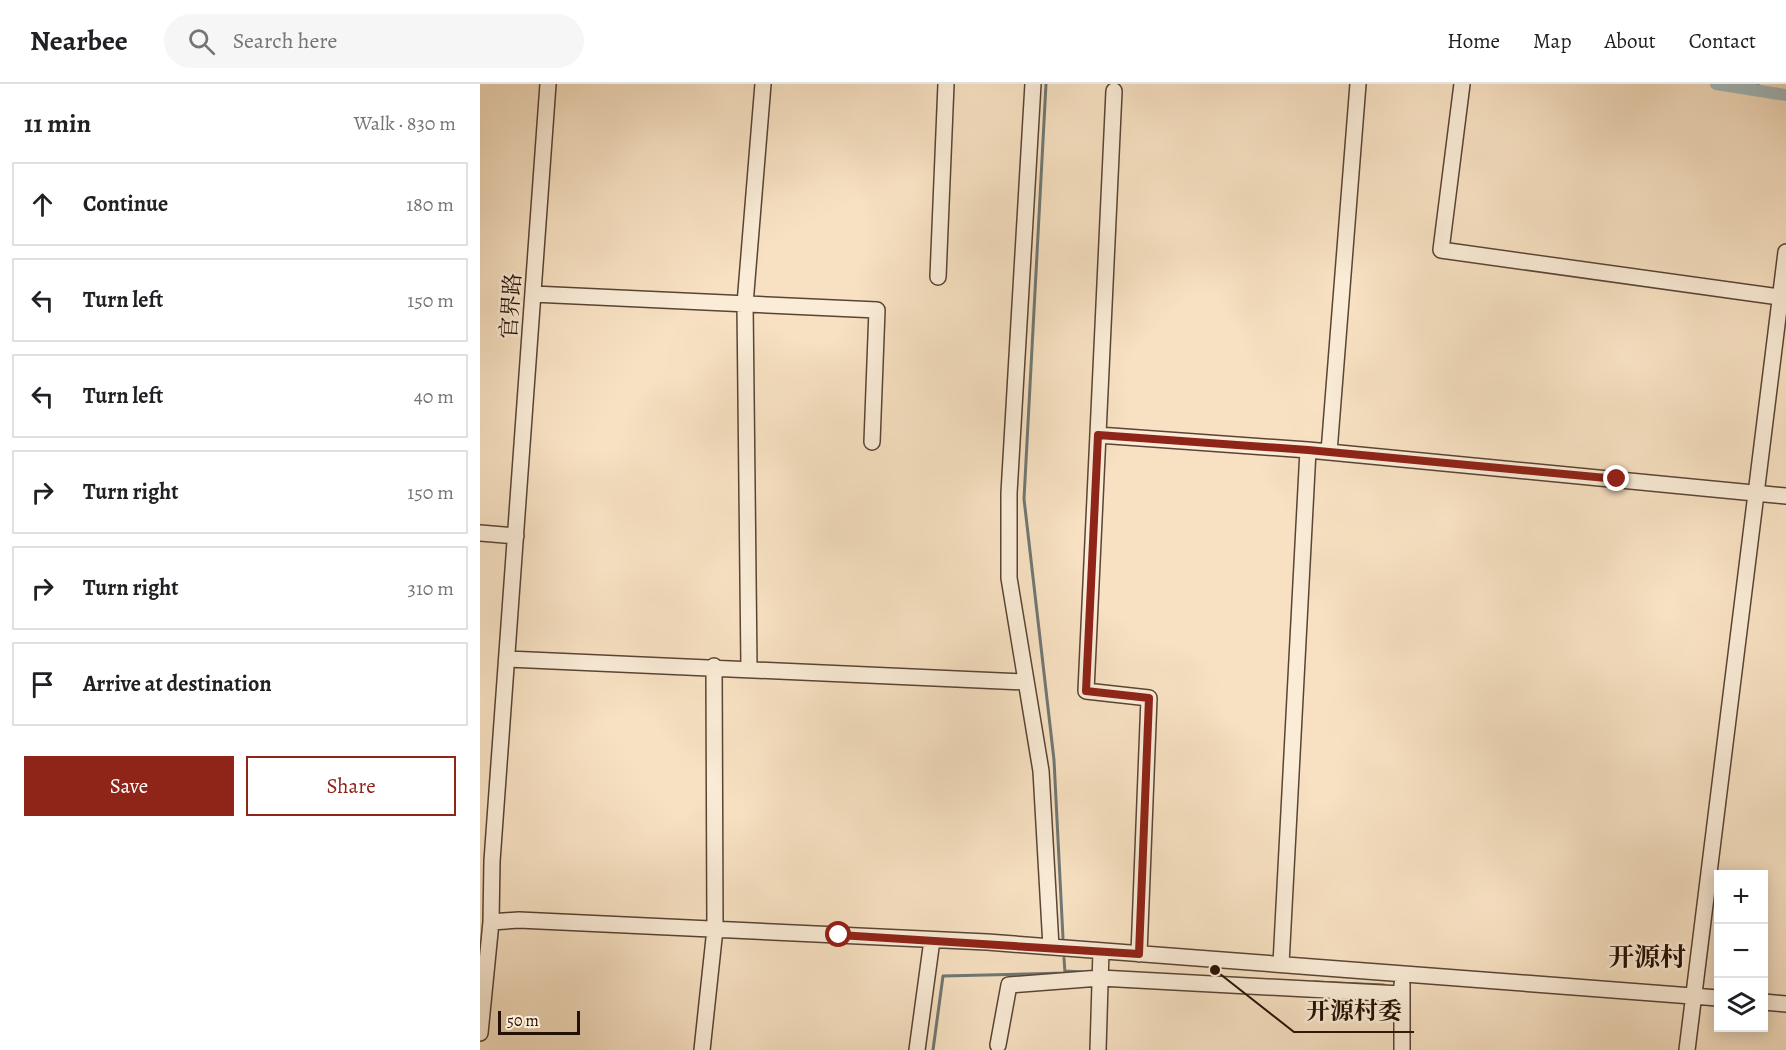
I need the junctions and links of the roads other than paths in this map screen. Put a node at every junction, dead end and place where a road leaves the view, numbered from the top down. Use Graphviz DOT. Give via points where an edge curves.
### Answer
graph roads {
  1 [pos="548,84"];
  2 [pos="763,84"];
  3 [pos="946,84"];
  4 [pos="1033,84"];
  5 [pos="1358,84"];
  6 [pos="1462,84"];
  7 [pos="1114,91"];
  8 [pos="1786,252"];
  9 [pos="938,277"];
  10 [pos="533,294"];
  11 [pos="1783,297"];
  12 [pos="745,304"];
  13 [pos="1098,435"];
  14 [pos="872,442"];
  15 [pos="1308,450"];
  16 [pos="1329,452"];
  17 [pos="1756,492"];
  18 [pos="1786,496"];
  19 [pos="480,532"];
  20 [pos="516,536"];
  21 [pos="507,659"];
  22 [pos="714,666"];
  23 [pos="749,668"];
  24 [pos="1026,681"];
  25 [pos="486,860"];
  26 [pos="491,922"];
  27 [pos="715,929"];
  28 [pos="932,940"];
  29 [pos="1051,947"];
  30 [pos="1101,951"];
  31 [pos="1139,954"];
  32 [pos="1281,964"];
  33 [pos="1100,973"];
  34 [pos="1402,973"];
  35 [pos="1401,994"];
  36 [pos="1692,995"];
  37 [pos="1714,997"];
  38 [pos="1768,1002"];
  39 [pos="1786,1004"];
  40 [pos="480,1033"];
  41 [pos="998,1045"];
  42 [pos="702,1050"];
  43 [pos="917,1050"];
  44 [pos="1098,1050"];
  45 [pos="1402,1050"];
  46 [pos="1687,1050"];
  1 -- 10 [label="street, 官界路"];
  2 -- 12 [label="street"];
  3 -- 9 [label="street"];
  4 -- 24 [label="street" via="1009,493 1009,578"];
  5 -- 16 [label="street"];
  6 -- 11 [label="street" via="1441,250"];
  7 -- 13 [label="street"];
  8 -- 11 [label="street"];
  10 -- 12 [label="street"];
  10 -- 20 [label="street, 官界路"];
  11 -- 17 [label="street"];
  12 -- 14 [label="street" via="877,310"];
  12 -- 23 [label="street"];
  13 -- 15 [label="street"];
  13 -- 31 [label="street" via="1086,691 1149,698"];
  15 -- 16 [label="street"];
  15 -- 32 [label="street"];
  16 -- 17 [label="street"];
  17 -- 18 [label="street"];
  17 -- 36 [label="street"];
  19 -- 20 [label="street"];
  20 -- 21 [label="street, 官界路"];
  21 -- 22 [label="street"];
  21 -- 25 [label="street, 官界路"];
  22 -- 23 [label="street"];
  22 -- 27 [label="street"];
  23 -- 24 [label="street"];
  24 -- 29 [label="street" via="1041,771"];
  25 -- 26 [label="street, 官界路"];
  26 -- 27 [label="street"];
  26 -- 40 [label="street, 官界路"];
  27 -- 28 [label="street"];
  27 -- 42 [label="street"];
  28 -- 29 [label="street"];
  28 -- 43 [label="street"];
  29 -- 30 [label="street"];
  30 -- 31 [label="street"];
  30 -- 33 [label="street"];
  31 -- 32 [label="street"];
  32 -- 34 [label="street"];
  33 -- 35 [label="street"];
  33 -- 41 [label="street" via="1009,985"];
  33 -- 44 [label="street"];
  34 -- 35 [label="street"];
  34 -- 36 [label="street"];
  35 -- 45 [label="street"];
  36 -- 37 [label="street"];
  36 -- 46 [label="street"];
  38 -- 39 [label="street"];
}
